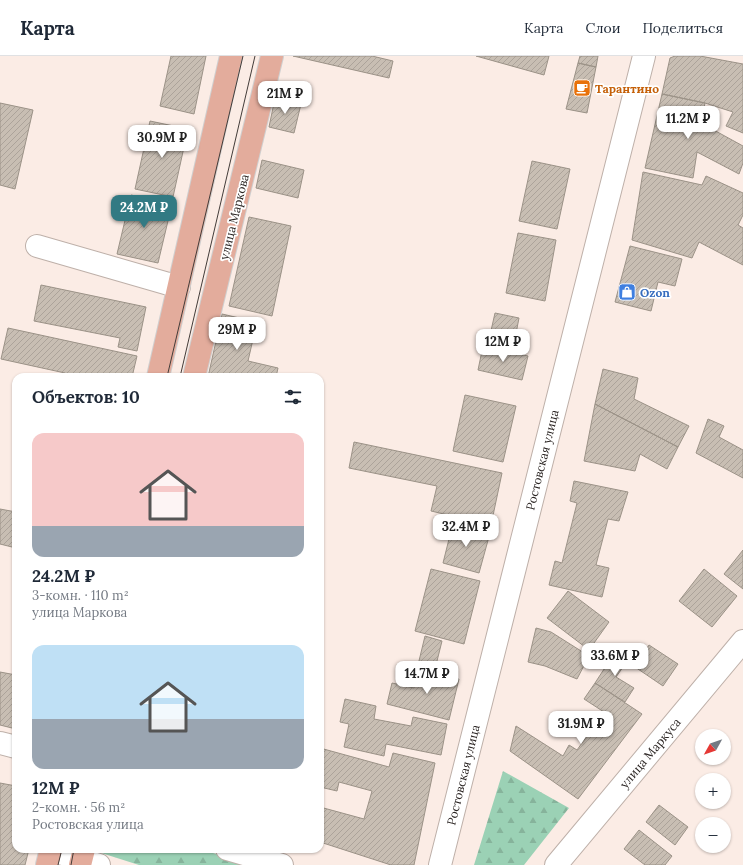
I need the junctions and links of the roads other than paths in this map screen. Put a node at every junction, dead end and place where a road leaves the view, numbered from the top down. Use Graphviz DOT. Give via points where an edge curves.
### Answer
graph roads {
  1 [pos="231,56"];
  2 [pos="272,56"];
  3 [pos="644,56"];
  4 [pos="37,246"];
  5 [pos="179,287"];
  6 [pos="159,373"];
  7 [pos="195,373"];
  8 [pos="743,641"];
  9 [pos="0,743"];
  10 [pos="12,746"];
  11 [pos="241,853"];
  12 [pos="49,855"];
  13 [pos="86,860"];
  14 [pos="282,865"];
  15 [pos="440,865"];
  16 [pos="556,865"];
  1 -- 5 [label="main road"];
  2 -- 7 [label="main road, улица Маркова"];
  3 -- 15 [label="street, Ростовская улица"];
  4 -- 5 [label="street"];
  5 -- 6 [label="main road"];
  8 -- 16 [label="street, улица Маркуса"];
  9 -- 10 [label="street"];
  11 -- 14 [label="street"];
  12 -- 13 [label="street"];
}
